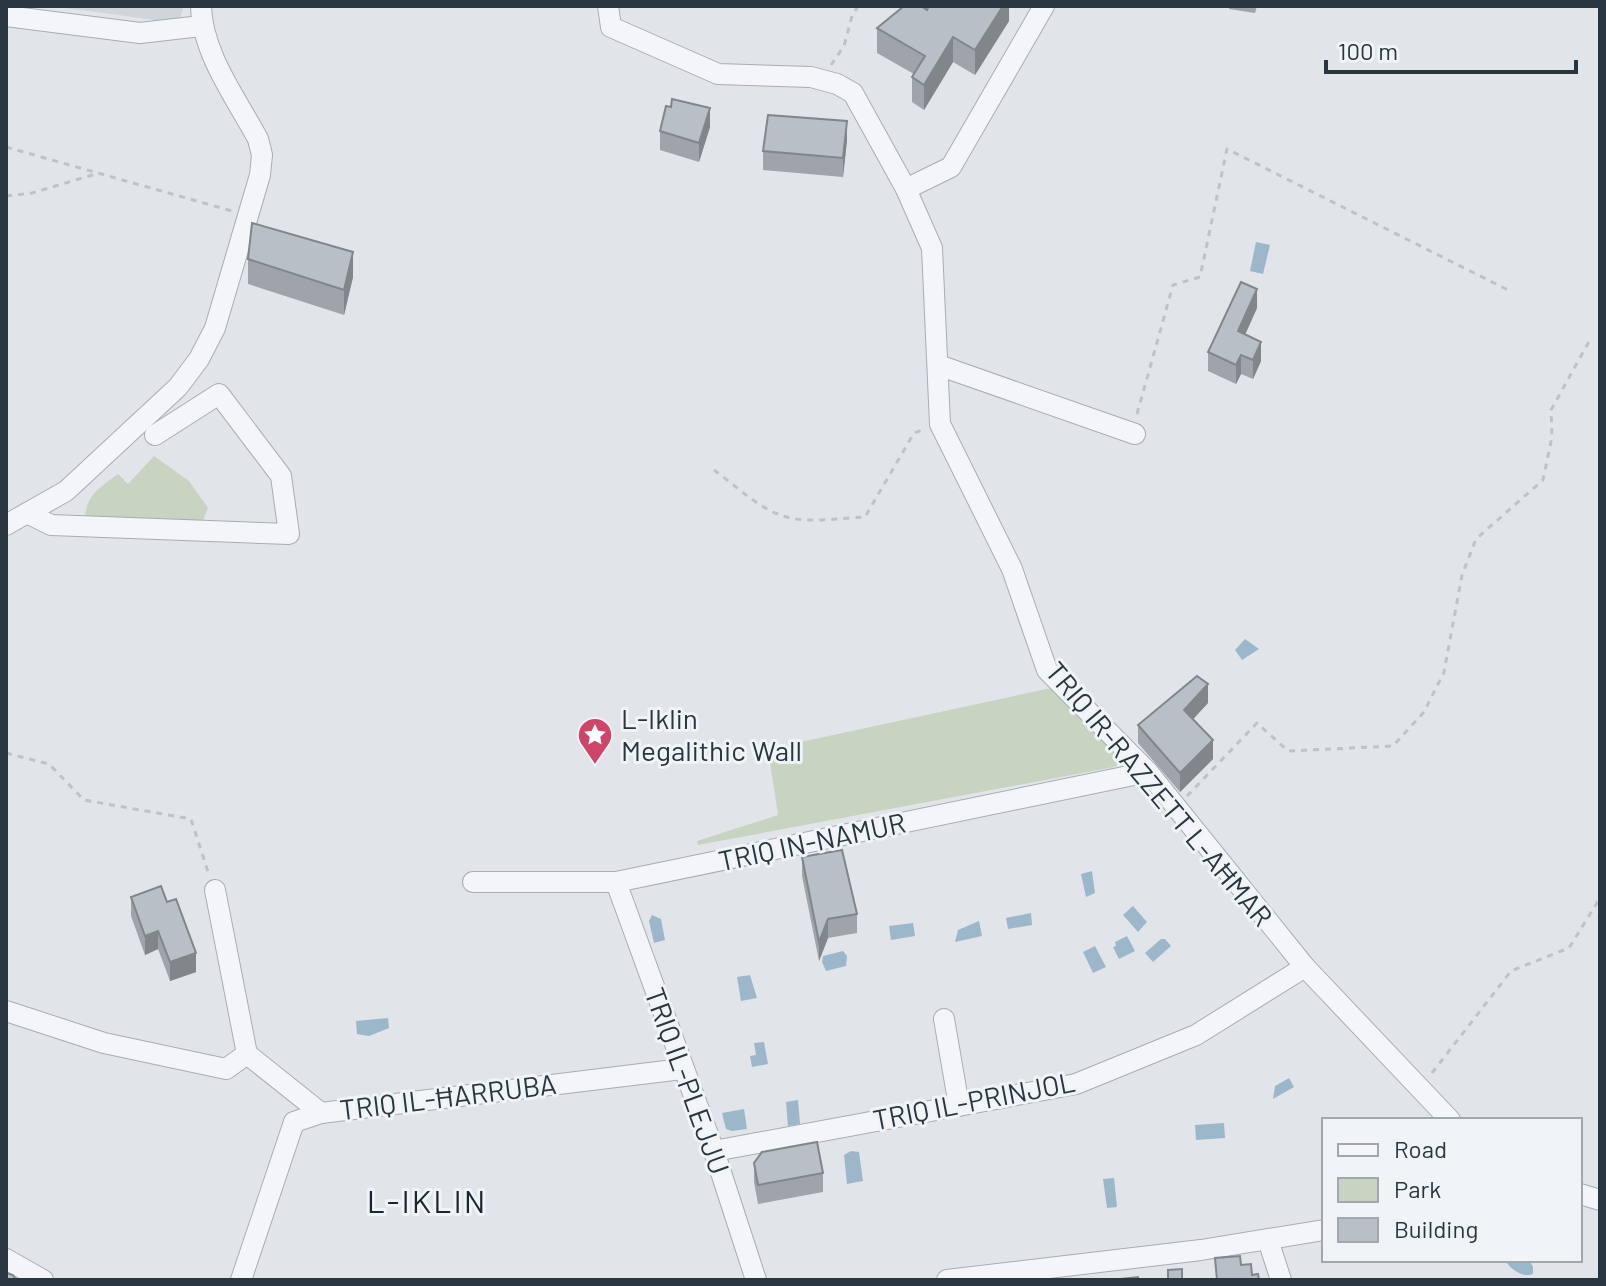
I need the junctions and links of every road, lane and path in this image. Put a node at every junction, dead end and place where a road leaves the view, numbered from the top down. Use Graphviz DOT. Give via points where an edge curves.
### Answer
graph roads {
  1 [pos="608,6"];
  2 [pos="858,6"];
  3 [pos="1044,6"];
  4 [pos="6,16"];
  5 [pos="201,16"];
  6 [pos="818,79"];
  7 [pos="6,147"];
  8 [pos="99,173"];
  9 [pos="906,189"];
  10 [pos="6,196"];
  11 [pos="247,215"];
  12 [pos="1510,291"];
  13 [pos="1591,338"];
  14 [pos="938,365"];
  15 [pos="940,424"];
  16 [pos="1135,434"];
  17 [pos="155,435"];
  18 [pos="714,470"];
  19 [pos="27,513"];
  20 [pos="6,525"];
  21 [pos="6,753"];
  22 [pos="1148,772"];
  23 [pos="1176,807"];
  24 [pos="473,882"];
  25 [pos="616,882"];
  26 [pos="215,890"];
  27 [pos="1600,898"];
  28 [pos="1305,967"];
  29 [pos="6,1011"];
  30 [pos="944,1019"];
  31 [pos="247,1054"];
  32 [pos="682,1069"];
  33 [pos="1420,1088"];
  34 [pos="959,1106"];
  35 [pos="321,1113"];
  36 [pos="1448,1118"];
  37 [pos="714,1151"];
  38 [pos="1322,1230"];
  39 [pos="1268,1240"];
  40 [pos="6,1259"];
  41 [pos="43,1280"];
  42 [pos="241,1280"];
  43 [pos="756,1280"];
  44 [pos="947,1280"];
  45 [pos="1281,1280"];
  1 -- 6 [label="street, TRIQ IR-RAZZETT L-AĦMAR" via="611,27 718,74"];
  2 -- 6 [label="path" via="844,46"];
  3 -- 9 [label="street" via="951,167"];
  4 -- 5 [label="street" via="140,33"];
  5 -- 11 [label="street" via="208,46 262,155"];
  6 -- 9 [label="street, TRIQ IR-RAZZETT L-AĦMAR" via="853,93"];
  7 -- 8 [label="path"];
  8 -- 10 [label="path"];
  8 -- 11 [label="path"];
  9 -- 14 [label="street, TRIQ IR-RAZZETT L-AĦMAR" via="932,248"];
  11 -- 19 [label="street" via="215,328 199,359 120,444 66,491"];
  12 -- 16 [label="path" via="1227,149 1200,277 1173,285"];
  13 -- 23 [label="path" via="1551,410 1552,437 1543,480 1476,539 1462,575 1444,672 1424,712 1393,746 1288,751 1257,723"];
  14 -- 15 [label="street, TRIQ IR-RAZZETT L-AĦMAR"];
  14 -- 16 [label="street"];
  15 -- 18 [label="path" via="914,433 865,517 784,516"];
  15 -- 22 [label="street, TRIQ IR-RAZZETT L-AĦMAR" via="1012,569 1047,670"];
  17 -- 19 [label="street" via="219,394 281,476 289,534 51,525"];
  19 -- 20 [label="street"];
  21 -- 26 [label="path" via="49,764 84,800 191,819"];
  22 -- 23 [label="street, TRIQ IR-RAZZETT L-AĦMAR"];
  22 -- 25 [label="street, TRIQ IN-NAMUR"];
  23 -- 28 [label="street, TRIQ IR-RAZZETT L-AĦMAR"];
  24 -- 25 [label="street, TRIQ IN-NAMUR"];
  25 -- 32 [label="street, TRIQ IL-PLEJJU"];
  26 -- 31 [label="street"];
  27 -- 33 [label="path" via="1569,948 1511,971"];
  28 -- 33 [label="street, TRIQ IR-RAZZETT L-AĦMAR"];
  28 -- 34 [label="street, TRIQ IL-PRINJOL" via="1196,1035 1076,1084"];
  29 -- 31 [label="street" via="104,1043 226,1069"];
  30 -- 34 [label="street"];
  31 -- 35 [label="street, TRIQ IL-ĦARRUBA"];
  32 -- 35 [label="street, TRIQ IL-ĦARRUBA"];
  32 -- 37 [label="street, TRIQ IL-PLEJJU"];
  33 -- 36 [label="street, TRIQ IR-RAZZETT L-AĦMAR"];
  34 -- 37 [label="street, TRIQ IL-PRINJOL"];
  35 -- 42 [label="street" via="294,1122"];
  37 -- 43 [label="street, TRIQ IL-PLEJJU"];
  38 -- 39 [label="street"];
  39 -- 44 [label="street"];
  39 -- 45 [label="street"];
  40 -- 41 [label="street"];
}
